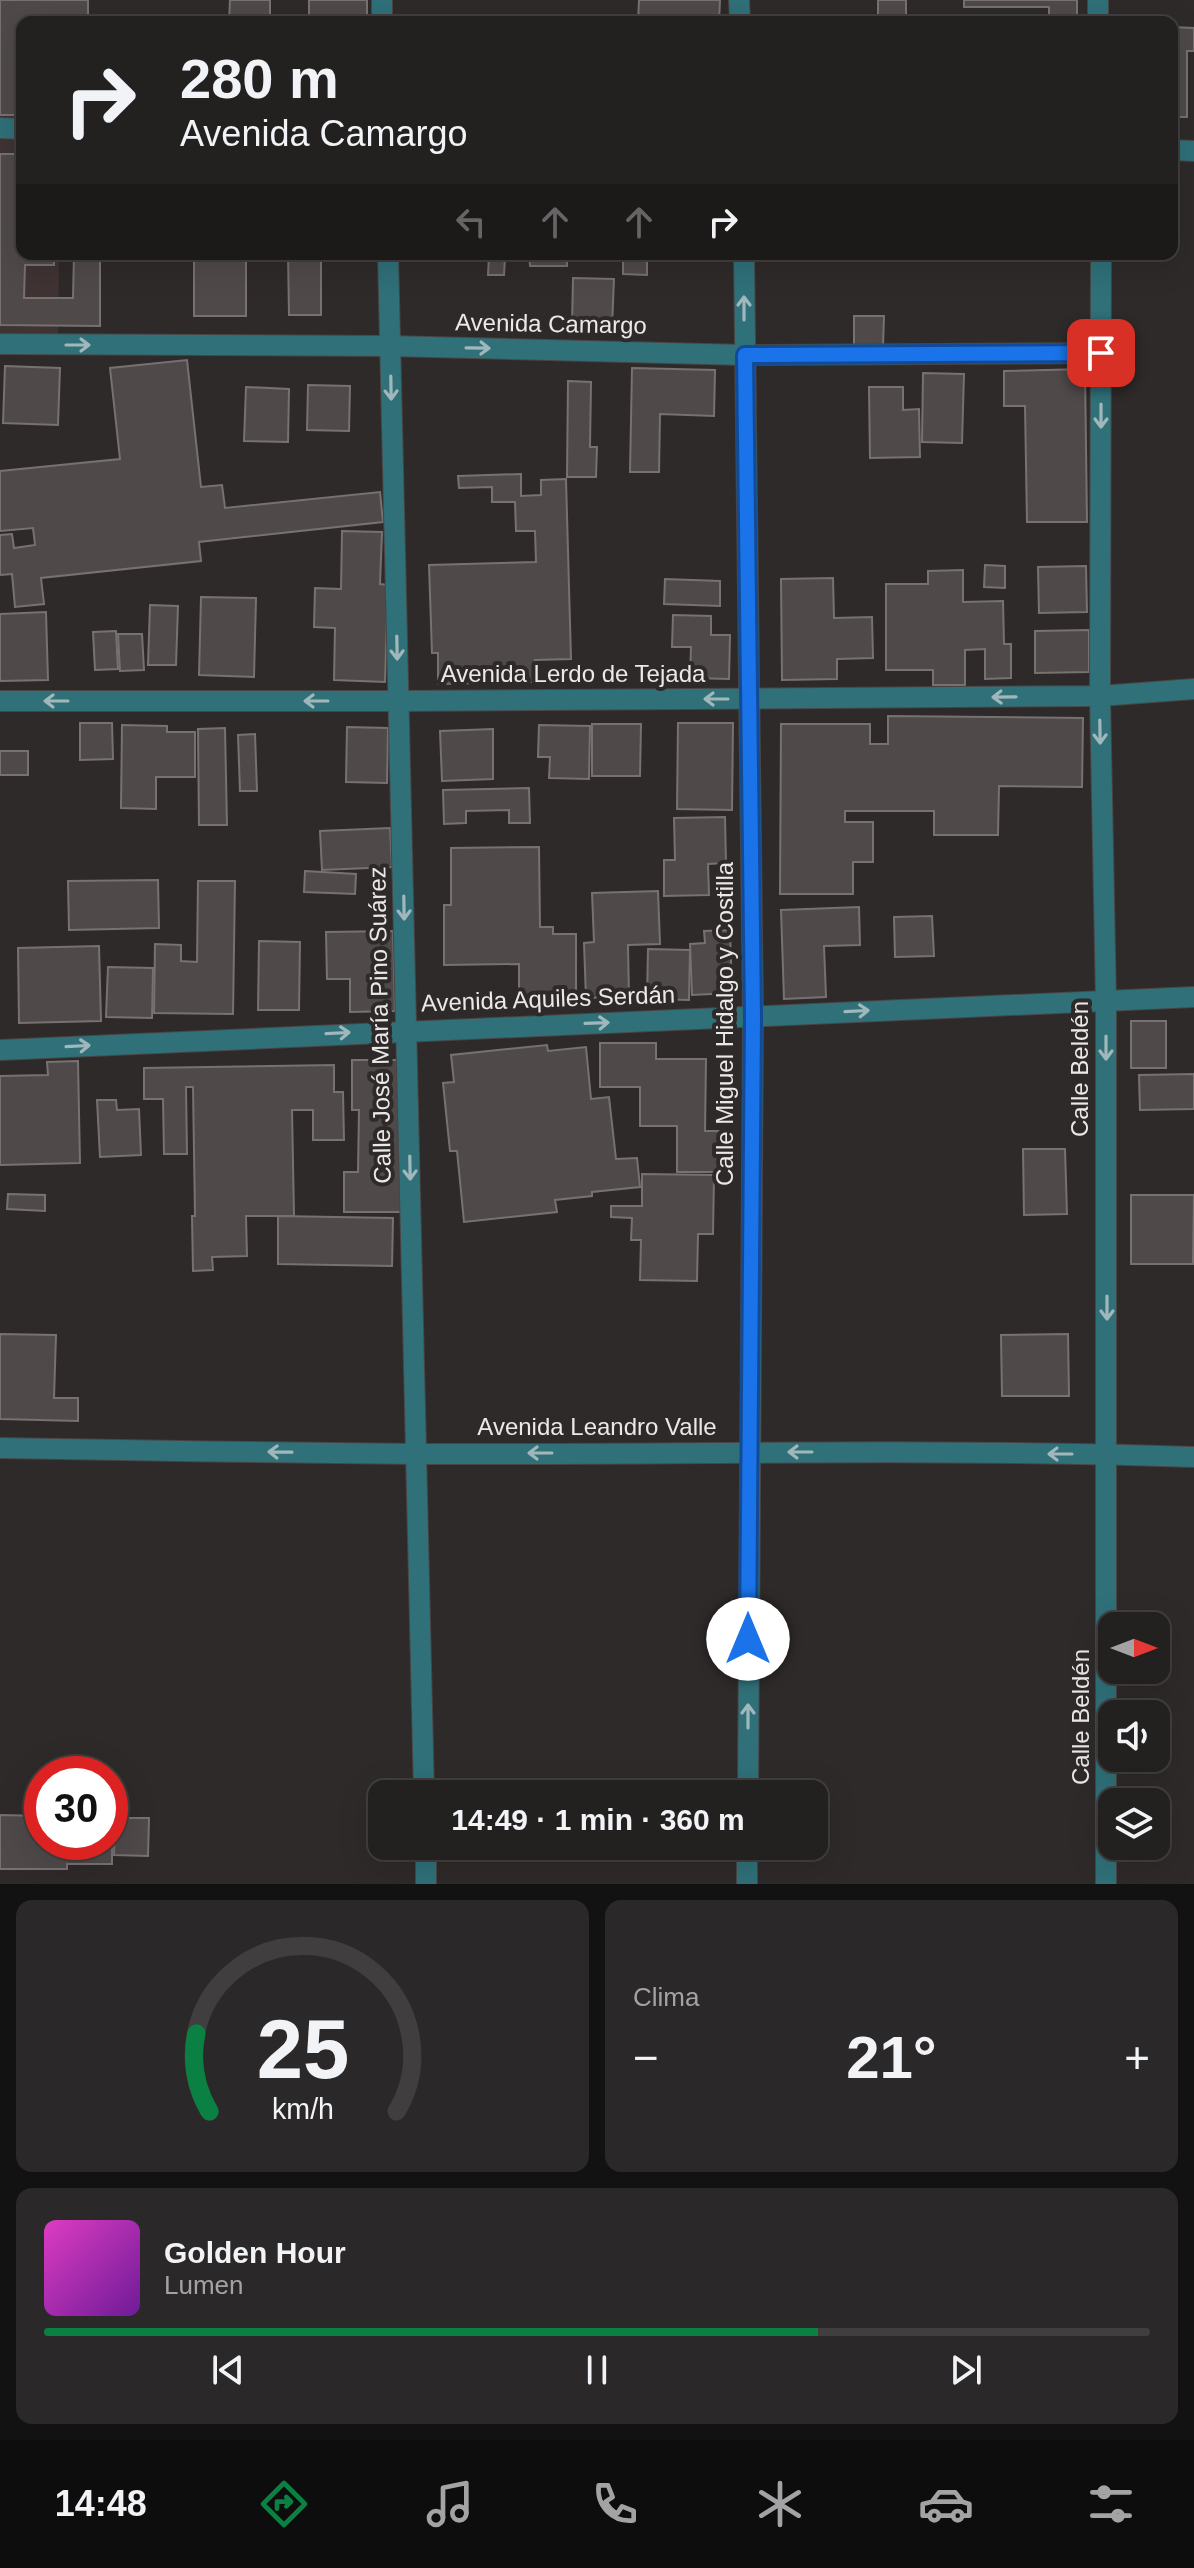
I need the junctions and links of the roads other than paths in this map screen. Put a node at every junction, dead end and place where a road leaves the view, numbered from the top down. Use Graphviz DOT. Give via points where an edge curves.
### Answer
graph roads {
  1 [pos="388,260"];
  2 [pos="744,260"];
  3 [pos="1101,260"];
  4 [pos="0,344"];
  5 [pos="390,346"];
  6 [pos="1101,353"];
  7 [pos="745,355"];
  8 [pos="1194,689"];
  9 [pos="1100,696"];
  10 [pos="750,699"];
  11 [pos="0,701"];
  12 [pos="399,701"];
  13 [pos="1194,997"];
  14 [pos="1106,1001"];
  15 [pos="753,1017"];
  16 [pos="407,1030"];
  17 [pos="0,1050"];
  18 [pos="0,1448"];
  19 [pos="749,1452"];
  20 [pos="417,1454"];
  21 [pos="1108,1454"];
  22 [pos="1194,1457"];
  23 [pos="424,1780"];
  24 [pos="748,1780"];
  25 [pos="426,1860"];
  26 [pos="747,1860"];
  27 [pos="426,1884"];
  28 [pos="747,1884"];
  29 [pos="1106,1884"];
  1 -- 5 [label="street, Calle José María Pino Suárez"];
  7 -- 2 [label="street, Calle Miguel Hidalgo y Costilla, one-way"];
  3 -- 6 [label="street, Calle Beldén"];
  4 -- 5 [label="street, Avenida Camargo, one-way"];
  5 -- 7 [label="street, Avenida Camargo, one-way"];
  5 -- 12 [label="street, Calle José María Pino Suárez, one-way"];
  6 -- 7 [label="street, Avenida Camargo"];
  6 -- 9 [label="street, Calle Beldén, one-way"];
  7 -- 10 [label="street, Calle Miguel Hidalgo y Costilla"];
  8 -- 9 [label="street, Avenida Lerdo de Tejada"];
  9 -- 10 [label="street, Avenida Lerdo de Tejada, one-way"];
  9 -- 14 [label="street, Calle Beldén, one-way"];
  10 -- 12 [label="street, Avenida Lerdo de Tejada, one-way"];
  10 -- 15 [label="street, Calle Miguel Hidalgo y Costilla"];
  12 -- 11 [label="street, Avenida Lerdo de Tejada, one-way"];
  12 -- 16 [label="street, Calle José María Pino Suárez, one-way"];
  13 -- 14 [label="street, Avenida Aquiles Serdán"];
  15 -- 14 [label="street, Avenida Aquiles Serdán, one-way"];
  14 -- 21 [label="street, Calle Beldén, one-way"];
  16 -- 15 [label="street, Avenida Aquiles Serdán, one-way"];
  15 -- 19 [label="street, Calle Miguel Hidalgo y Costilla"];
  17 -- 16 [label="street, Avenida Aquiles Serdán, one-way"];
  16 -- 20 [label="street, Calle José María Pino Suárez, one-way"];
  20 -- 18 [label="street, Avenida Leandro Valle, one-way"];
  19 -- 20 [label="street, Avenida Leandro Valle, one-way"];
  21 -- 19 [label="street, Avenida Leandro Valle, one-way"];
  24 -- 19 [label="street, Calle Miguel Hidalgo y Costilla, one-way"];
  20 -- 23 [label="street, Calle José María Pino Suárez"];
  21 -- 22 [label="street, Avenida Leandro Valle"];
  21 -- 29 [label="street, Calle Beldén"];
  25 -- 27 [label="street"];
  26 -- 28 [label="street"];
}
